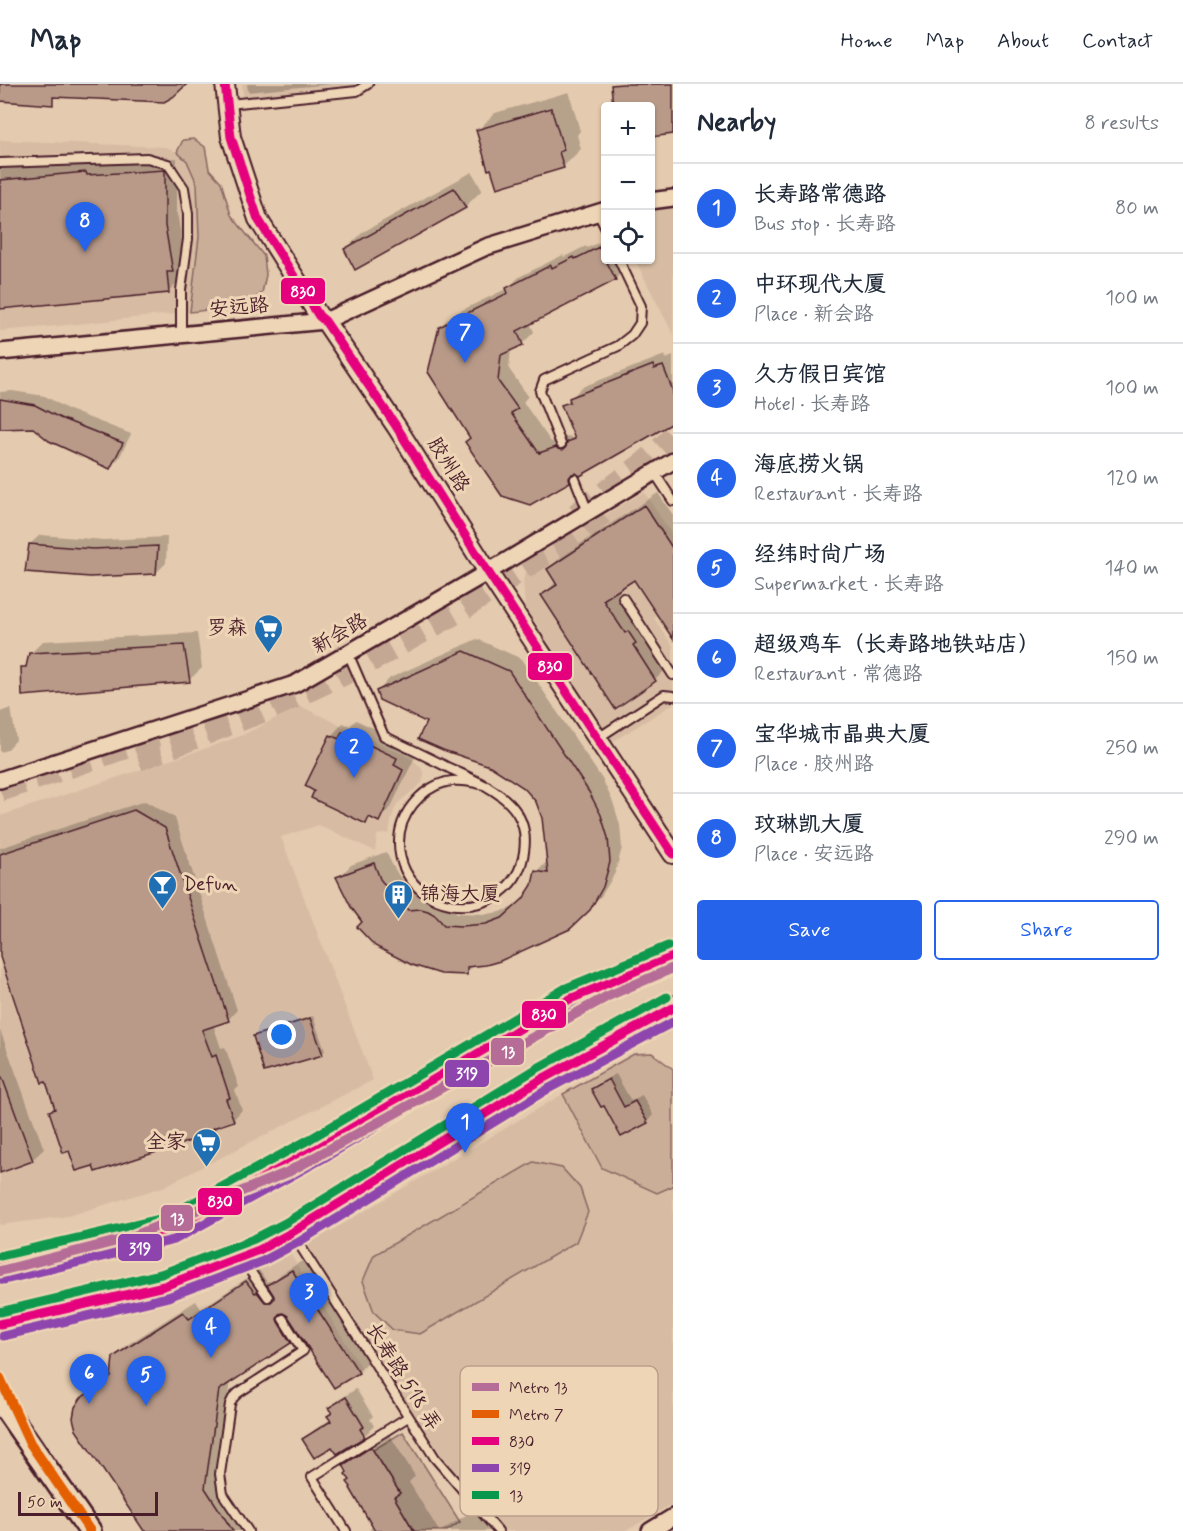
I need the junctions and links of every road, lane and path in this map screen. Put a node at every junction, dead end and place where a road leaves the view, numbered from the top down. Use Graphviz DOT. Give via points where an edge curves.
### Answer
graph roads {
  1 [pos="225,84"];
  2 [pos="368,84"];
  3 [pos="227,104"];
  4 [pos="0,163"];
  5 [pos="673,198"];
  6 [pos="655,200"];
  7 [pos="601,212"];
  8 [pos="622,264"];
  9 [pos="325,321"];
  10 [pos="181,335"];
  11 [pos="0,352"];
  12 [pos="561,444"];
  13 [pos="673,461"];
  14 [pos="654,472"];
  15 [pos="575,479"];
  16 [pos="673,501"];
  17 [pos="588,513"];
  18 [pos="488,573"];
  19 [pos="623,598"];
  20 [pos="348,653"];
  21 [pos="673,675"];
  22 [pos="673,689"];
  23 [pos="664,695"];
  24 [pos="673,696"];
  25 [pos="597,738"];
  26 [pos="440,763"];
  27 [pos="0,780"];
  28 [pos="446,782"];
  29 [pos="487,786"];
  30 [pos="673,854"];
  31 [pos="673,957"];
  32 [pos="673,1008"];
  33 [pos="291,1233"];
  34 [pos="241,1257"];
  35 [pos="0,1268"];
  36 [pos="268,1297"];
  37 [pos="283,1319"];
  38 [pos="0,1324"];
  39 [pos="0,1401"];
  40 [pos="408,1417"];
  41 [pos="460,1487"];
  42 [pos="485,1516"];
  43 [pos="673,1517"];
  44 [pos="90,1531"];
  45 [pos="248,1531"];
  46 [pos="346,1531"];
  47 [pos="498,1531"];
  48 [pos="650,1531"];
  1 -- 3 [label="street, 胶州路"];
  2 -- 3 [label="lane" via="357,92"];
  3 -- 9 [label="street, 胶州路" via="231,137 258,219"];
  4 -- 10 [label="lane" via="147,158 168,164 184,188 188,214"];
  5 -- 6 [label="street"];
  7 -- 9 [label="street, 安远路" via="486,247"];
  8 -- 12 [label="lane" via="641,306 640,323 618,346 544,380 540,391"];
  9 -- 10 [label="street, 安远路"];
  9 -- 18 [label="street, 胶州路"];
  10 -- 11 [label="street, 安远路"];
  13 -- 14 [label="street, 新会路"];
  14 -- 16 [label="lane"];
  14 -- 17 [label="street, 新会路"];
  15 -- 17 [label="lane"];
  17 -- 18 [label="street, 新会路"];
  18 -- 20 [label="street, 新会路"];
  18 -- 25 [label="street, 胶州路"];
  19 -- 21 [label="lane"];
  20 -- 26 [label="lane" via="384,736"];
  20 -- 27 [label="street, 新会路" via="295,684"];
  22 -- 23 [label="lane"];
  23 -- 24 [label="lane"];
  23 -- 25 [label="lane"];
  25 -- 30 [label="street, 胶州路"];
  26 -- 28 [label="lane" via="446,770"];
  26 -- 29 [label="lane"];
  28 -- 29 [label="lane" via="467,781"];
  28 -- 29 [label="lane" via="428,790 412,804 399,842 402,863 412,882 427,896 447,905 468,906 488,901 506,889 525,852 517,812"];
  31 -- 35 [label="main road" via="570,999 316,1149 169,1229"];
  32 -- 33 [label="main road" via="542,1079"];
  33 -- 34 [label="main road"];
  33 -- 40 [label="lane, 长寿路 518 弄"];
  34 -- 36 [label="lane"];
  34 -- 38 [label="main road" via="164,1286"];
  37 -- 45 [label="lane" via="303,1351 238,1393 230,1404 221,1484 223,1494"];
  39 -- 44 [label="main road"];
  40 -- 41 [label="lane, 长寿路 518 弄"];
  40 -- 46 [label="lane" via="312,1477"];
  42 -- 47 [label="lane, 长寿路 518 弄"];
  43 -- 48 [label="street"];
}
